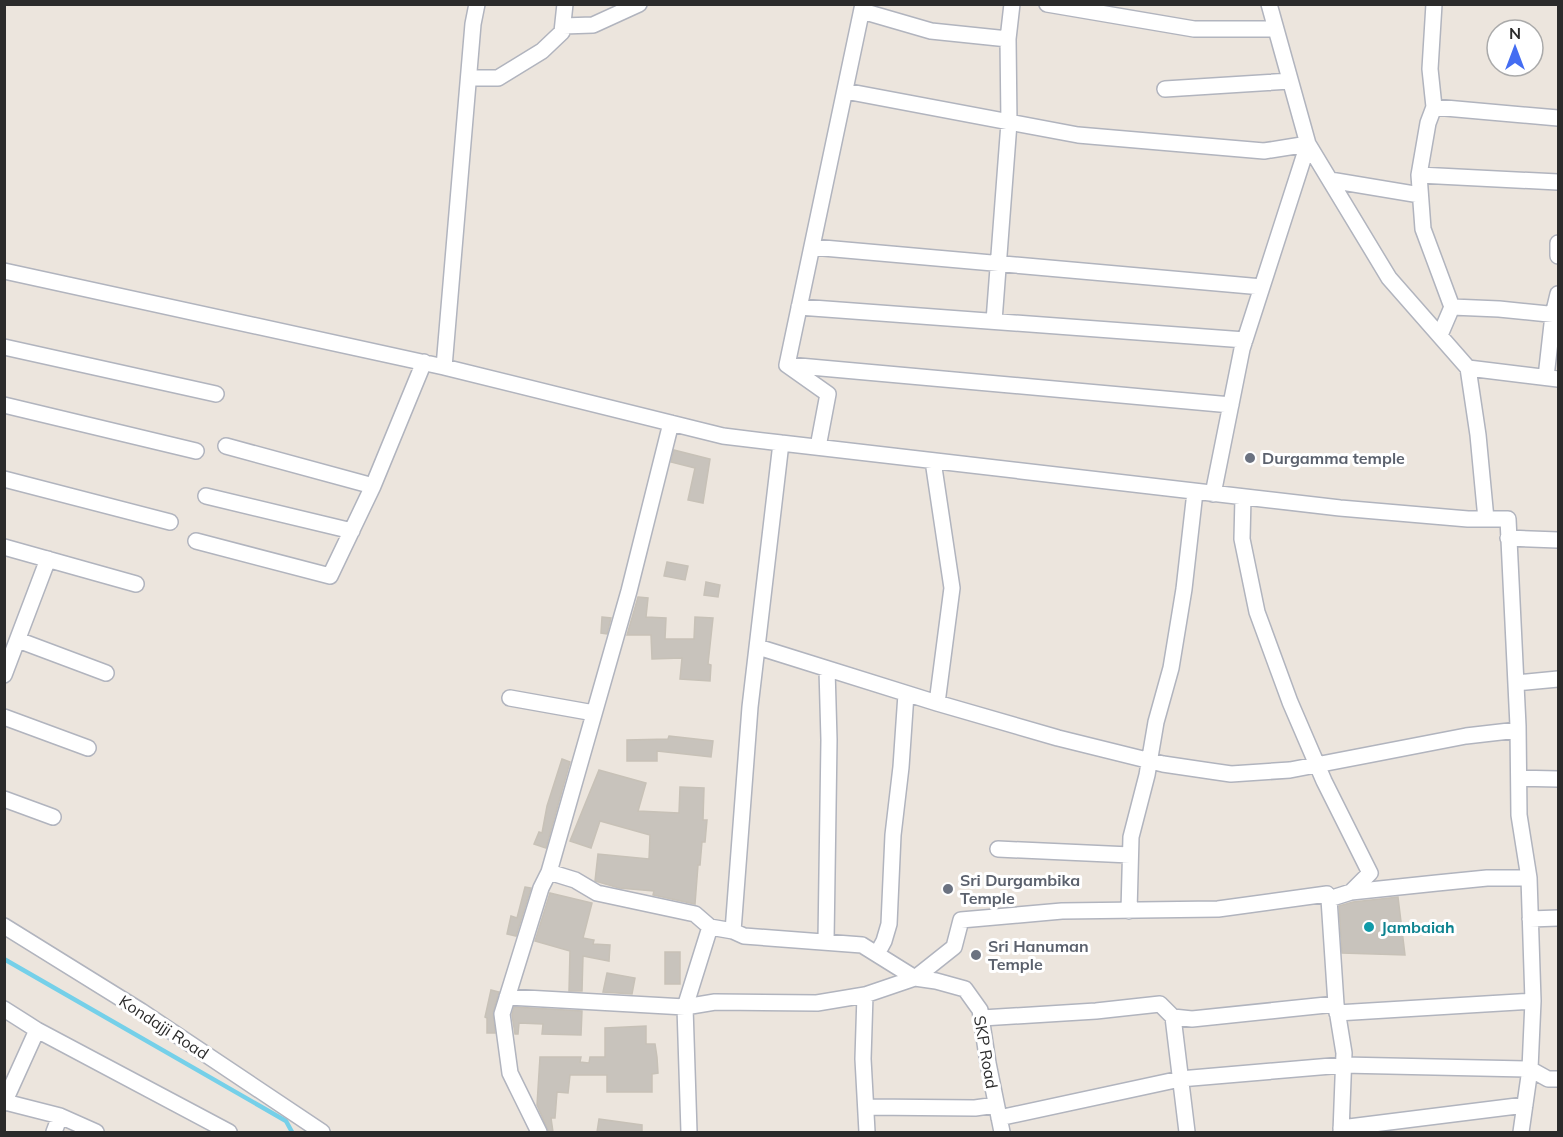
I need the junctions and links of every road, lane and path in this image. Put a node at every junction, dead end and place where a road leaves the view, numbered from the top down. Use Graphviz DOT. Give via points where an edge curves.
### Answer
graph roads {
  1 [pos="477,4"];
  2 [pos="565,4"];
  3 [pos="639,4"];
  4 [pos="1012,4"];
  5 [pos="1047,4"];
  6 [pos="1269,4"];
  7 [pos="1434,4"];
  8 [pos="863,8"];
  9 [pos="563,26"];
  10 [pos="1276,29"];
  11 [pos="1008,39"];
  12 [pos="469,78"];
  13 [pos="1290,81"];
  14 [pos="1165,89"];
  15 [pos="845,91"];
  16 [pos="1434,107"];
  17 [pos="1558,118"];
  18 [pos="1009,123"];
  19 [pos="1308,144"];
  20 [pos="1419,175"];
  21 [pos="1330,180"];
  22 [pos="1558,183"];
  23 [pos="1420,195"];
  24 [pos="1558,243"];
  25 [pos="812,247"];
  26 [pos="1558,256"];
  27 [pos="998,263"];
  28 [pos="4,271"];
  29 [pos="1262,287"];
  30 [pos="1558,294"];
  31 [pos="1452,307"];
  32 [pos="799,308"];
  33 [pos="1556,315"];
  34 [pos="994,321"];
  35 [pos="1440,335"];
  36 [pos="1245,340"];
  37 [pos="4,347"];
  38 [pos="424,362"];
  39 [pos="787,365"];
  40 [pos="444,366"];
  41 [pos="1468,368"];
  42 [pos="1552,378"];
  43 [pos="216,394"];
  44 [pos="4,405"];
  45 [pos="1231,405"];
  46 [pos="671,423"];
  47 [pos="781,443"];
  48 [pos="226,446"];
  49 [pos="818,447"];
  50 [pos="196,451"];
  51 [pos="933,461"];
  52 [pos="4,479"];
  53 [pos="373,486"];
  54 [pos="1195,492"];
  55 [pos="1213,494"];
  56 [pos="207,496"];
  57 [pos="1243,497"];
  58 [pos="1486,519"];
  59 [pos="170,522"];
  60 [pos="352,531"];
  61 [pos="1508,538"];
  62 [pos="1558,540"];
  63 [pos="196,541"];
  64 [pos="4,547"];
  65 [pos="48,559"];
  66 [pos="136,584"];
  67 [pos="18,640"];
  68 [pos="758,647"];
  69 [pos="827,669"];
  70 [pos="106,673"];
  71 [pos="4,675"];
  72 [pos="1558,679"];
  73 [pos="1516,683"];
  74 [pos="906,694"];
  75 [pos="510,698"];
  76 [pos="937,703"];
  77 [pos="594,712"];
  78 [pos="4,717"];
  79 [pos="1518,730"];
  80 [pos="88,748"];
  81 [pos="1149,761"];
  82 [pos="1316,764"];
  83 [pos="1519,778"];
  84 [pos="1558,779"];
  85 [pos="4,799"];
  86 [pos="53,817"];
  87 [pos="998,849"];
  88 [pos="1130,855"];
  89 [pos="549,872"];
  90 [pos="1529,878"];
  91 [pos="1351,892"];
  92 [pos="1329,899"];
  93 [pos="1129,911"];
  94 [pos="1558,918"];
  95 [pos="1530,919"];
  96 [pos="4,926"];
  97 [pos="710,927"];
  98 [pos="733,931"];
  99 [pos="826,941"];
  100 [pos="877,954"];
  101 [pos="915,978"];
  102 [pos="865,995"];
  103 [pos="507,997"];
  104 [pos="1533,1000"];
  105 [pos="685,1007"];
  106 [pos="4,1009"];
  107 [pos="1336,1009"];
  108 [pos="1173,1017"];
  109 [pos="982,1018"];
  110 [pos="37,1030"];
  111 [pos="1343,1065"];
  112 [pos="1530,1069"];
  113 [pos="1180,1079"];
  114 [pos="1558,1079"];
  115 [pos="5,1103"];
  116 [pos="1525,1105"];
  117 [pos="866,1107"];
  118 [pos="60,1116"];
  119 [pos="999,1118"];
  120 [pos="209,1127"];
  121 [pos="1341,1130"];
  122 [pos="54,1132"];
  123 [pos="96,1132"];
  124 [pos="228,1132"];
  125 [pos="322,1132"];
  126 [pos="538,1132"];
  127 [pos="689,1132"];
  128 [pos="867,1132"];
  129 [pos="1187,1132"];
  130 [pos="1521,1132"];
  1 -- 12 [label="street"];
  2 -- 9 [label="street"];
  3 -- 9 [label="street" via="593,25"];
  4 -- 11 [label="street"];
  5 -- 10 [label="street" via="1194,29"];
  6 -- 10 [label="street"];
  7 -- 16 [label="street" via="1430,69"];
  8 -- 11 [label="street" via="931,31"];
  8 -- 15 [label="street"];
  9 -- 12 [label="street" via="562,32 542,51 498,78"];
  10 -- 13 [label="street"];
  11 -- 18 [label="street"];
  12 -- 40 [label="street"];
  13 -- 14 [label="street"];
  13 -- 19 [label="street"];
  15 -- 18 [label="street"];
  15 -- 25 [label="street"];
  16 -- 17 [label="street"];
  16 -- 20 [label="street"];
  18 -- 19 [label="street" via="1078,135 1264,151"];
  18 -- 27 [label="street"];
  19 -- 21 [label="street"];
  19 -- 29 [label="street"];
  20 -- 22 [label="street"];
  20 -- 23 [label="street"];
  21 -- 23 [label="street"];
  21 -- 35 [label="street" via="1389,278"];
  23 -- 31 [label="street" via="1423,229"];
  24 -- 26 [label="street"];
  25 -- 27 [label="street"];
  25 -- 32 [label="street"];
  27 -- 29 [label="street"];
  27 -- 34 [label="street"];
  28 -- 38 [label="street"];
  29 -- 36 [label="street"];
  30 -- 33 [label="street"];
  31 -- 33 [label="street"];
  31 -- 35 [label="street"];
  32 -- 34 [label="street"];
  32 -- 39 [label="street"];
  33 -- 42 [label="street"];
  34 -- 36 [label="street"];
  35 -- 41 [label="street"];
  36 -- 45 [label="street"];
  37 -- 43 [label="street"];
  38 -- 40 [label="street"];
  38 -- 53 [label="street"];
  39 -- 45 [label="street"];
  39 -- 49 [label="street" via="828,394"];
  40 -- 46 [label="street"];
  41 -- 42 [label="street"];
  41 -- 58 [label="street"];
  44 -- 50 [label="street"];
  45 -- 55 [label="street"];
  46 -- 47 [label="street" via="723,436"];
  46 -- 77 [label="street"];
  47 -- 49 [label="street"];
  47 -- 68 [label="street"];
  48 -- 53 [label="street"];
  49 -- 51 [label="street"];
  51 -- 54 [label="street"];
  51 -- 76 [label="street" via="952,588"];
  52 -- 59 [label="street"];
  53 -- 60 [label="street"];
  54 -- 55 [label="street"];
  54 -- 81 [label="street" via="1171,668"];
  55 -- 57 [label="street"];
  56 -- 60 [label="street"];
  57 -- 58 [label="street"];
  57 -- 82 [label="street" via="1242,539 1257,612"];
  58 -- 61 [label="street" via="1508,519"];
  60 -- 63 [label="street" via="330,576"];
  61 -- 62 [label="street"];
  61 -- 73 [label="street"];
  64 -- 65 [label="street"];
  65 -- 66 [label="street"];
  65 -- 67 [label="street"];
  67 -- 70 [label="street"];
  67 -- 71 [label="street"];
  68 -- 69 [label="street"];
  68 -- 98 [label="street"];
  69 -- 74 [label="street"];
  69 -- 99 [label="street"];
  72 -- 73 [label="street"];
  73 -- 79 [label="street"];
  74 -- 76 [label="street"];
  74 -- 100 [label="street" via="893,835 890,924"];
  75 -- 77 [label="street"];
  76 -- 81 [label="street"];
  77 -- 89 [label="street"];
  78 -- 80 [label="street"];
  79 -- 82 [label="street"];
  79 -- 83 [label="street"];
  81 -- 82 [label="street" via="1231,774"];
  81 -- 88 [label="street"];
  82 -- 91 [label="street" via="1370,873"];
  83 -- 84 [label="street"];
  83 -- 90 [label="street" via="1519,815"];
  85 -- 86 [label="street"];
  87 -- 88 [label="street"];
  88 -- 93 [label="street"];
  89 -- 97 [label="street" via="575,880 597,893 695,914"];
  89 -- 103 [label="street"];
  90 -- 91 [label="street" via="1487,878"];
  90 -- 95 [label="street"];
  91 -- 92 [label="street"];
  92 -- 93 [label="street" via="1328,894 1218,909"];
  92 -- 107 [label="street"];
  93 -- 101 [label="street" via="1062,911 961,920 954,947"];
  94 -- 95 [label="street"];
  95 -- 104 [label="street"];
  96 -- 125 [label="street, Kondajji Road" via="141,1011"];
  97 -- 98 [label="street"];
  97 -- 105 [label="street"];
  98 -- 99 [label="street" via="744,936"];
  99 -- 100 [label="street" via="862,945"];
  100 -- 101 [label="street"];
  101 -- 102 [label="street"];
  101 -- 109 [label="street, SKP Road" via="964,989"];
  102 -- 105 [label="street" via="817,1003 715,1002"];
  102 -- 117 [label="street"];
  103 -- 105 [label="street"];
  103 -- 126 [label="street" via="502,1014 510,1073"];
  104 -- 107 [label="street"];
  104 -- 112 [label="street"];
  105 -- 127 [label="street"];
  106 -- 110 [label="street"];
  107 -- 108 [label="street"];
  107 -- 111 [label="street"];
  108 -- 109 [label="street" via="1160,1004"];
  108 -- 113 [label="street"];
  109 -- 119 [label="street, SKP Road"];
  110 -- 115 [label="street"];
  110 -- 120 [label="street"];
  111 -- 112 [label="street"];
  111 -- 113 [label="street"];
  111 -- 121 [label="street"];
  112 -- 114 [label="street" via="1548,1079"];
  112 -- 116 [label="street"];
  113 -- 119 [label="street"];
  113 -- 129 [label="street"];
  115 -- 118 [label="street"];
  116 -- 121 [label="street"];
  116 -- 130 [label="street"];
  117 -- 119 [label="street" via="975,1108"];
  117 -- 128 [label="street"];
  118 -- 122 [label="street"];
  118 -- 123 [label="street"];
  120 -- 124 [label="street"];
}
